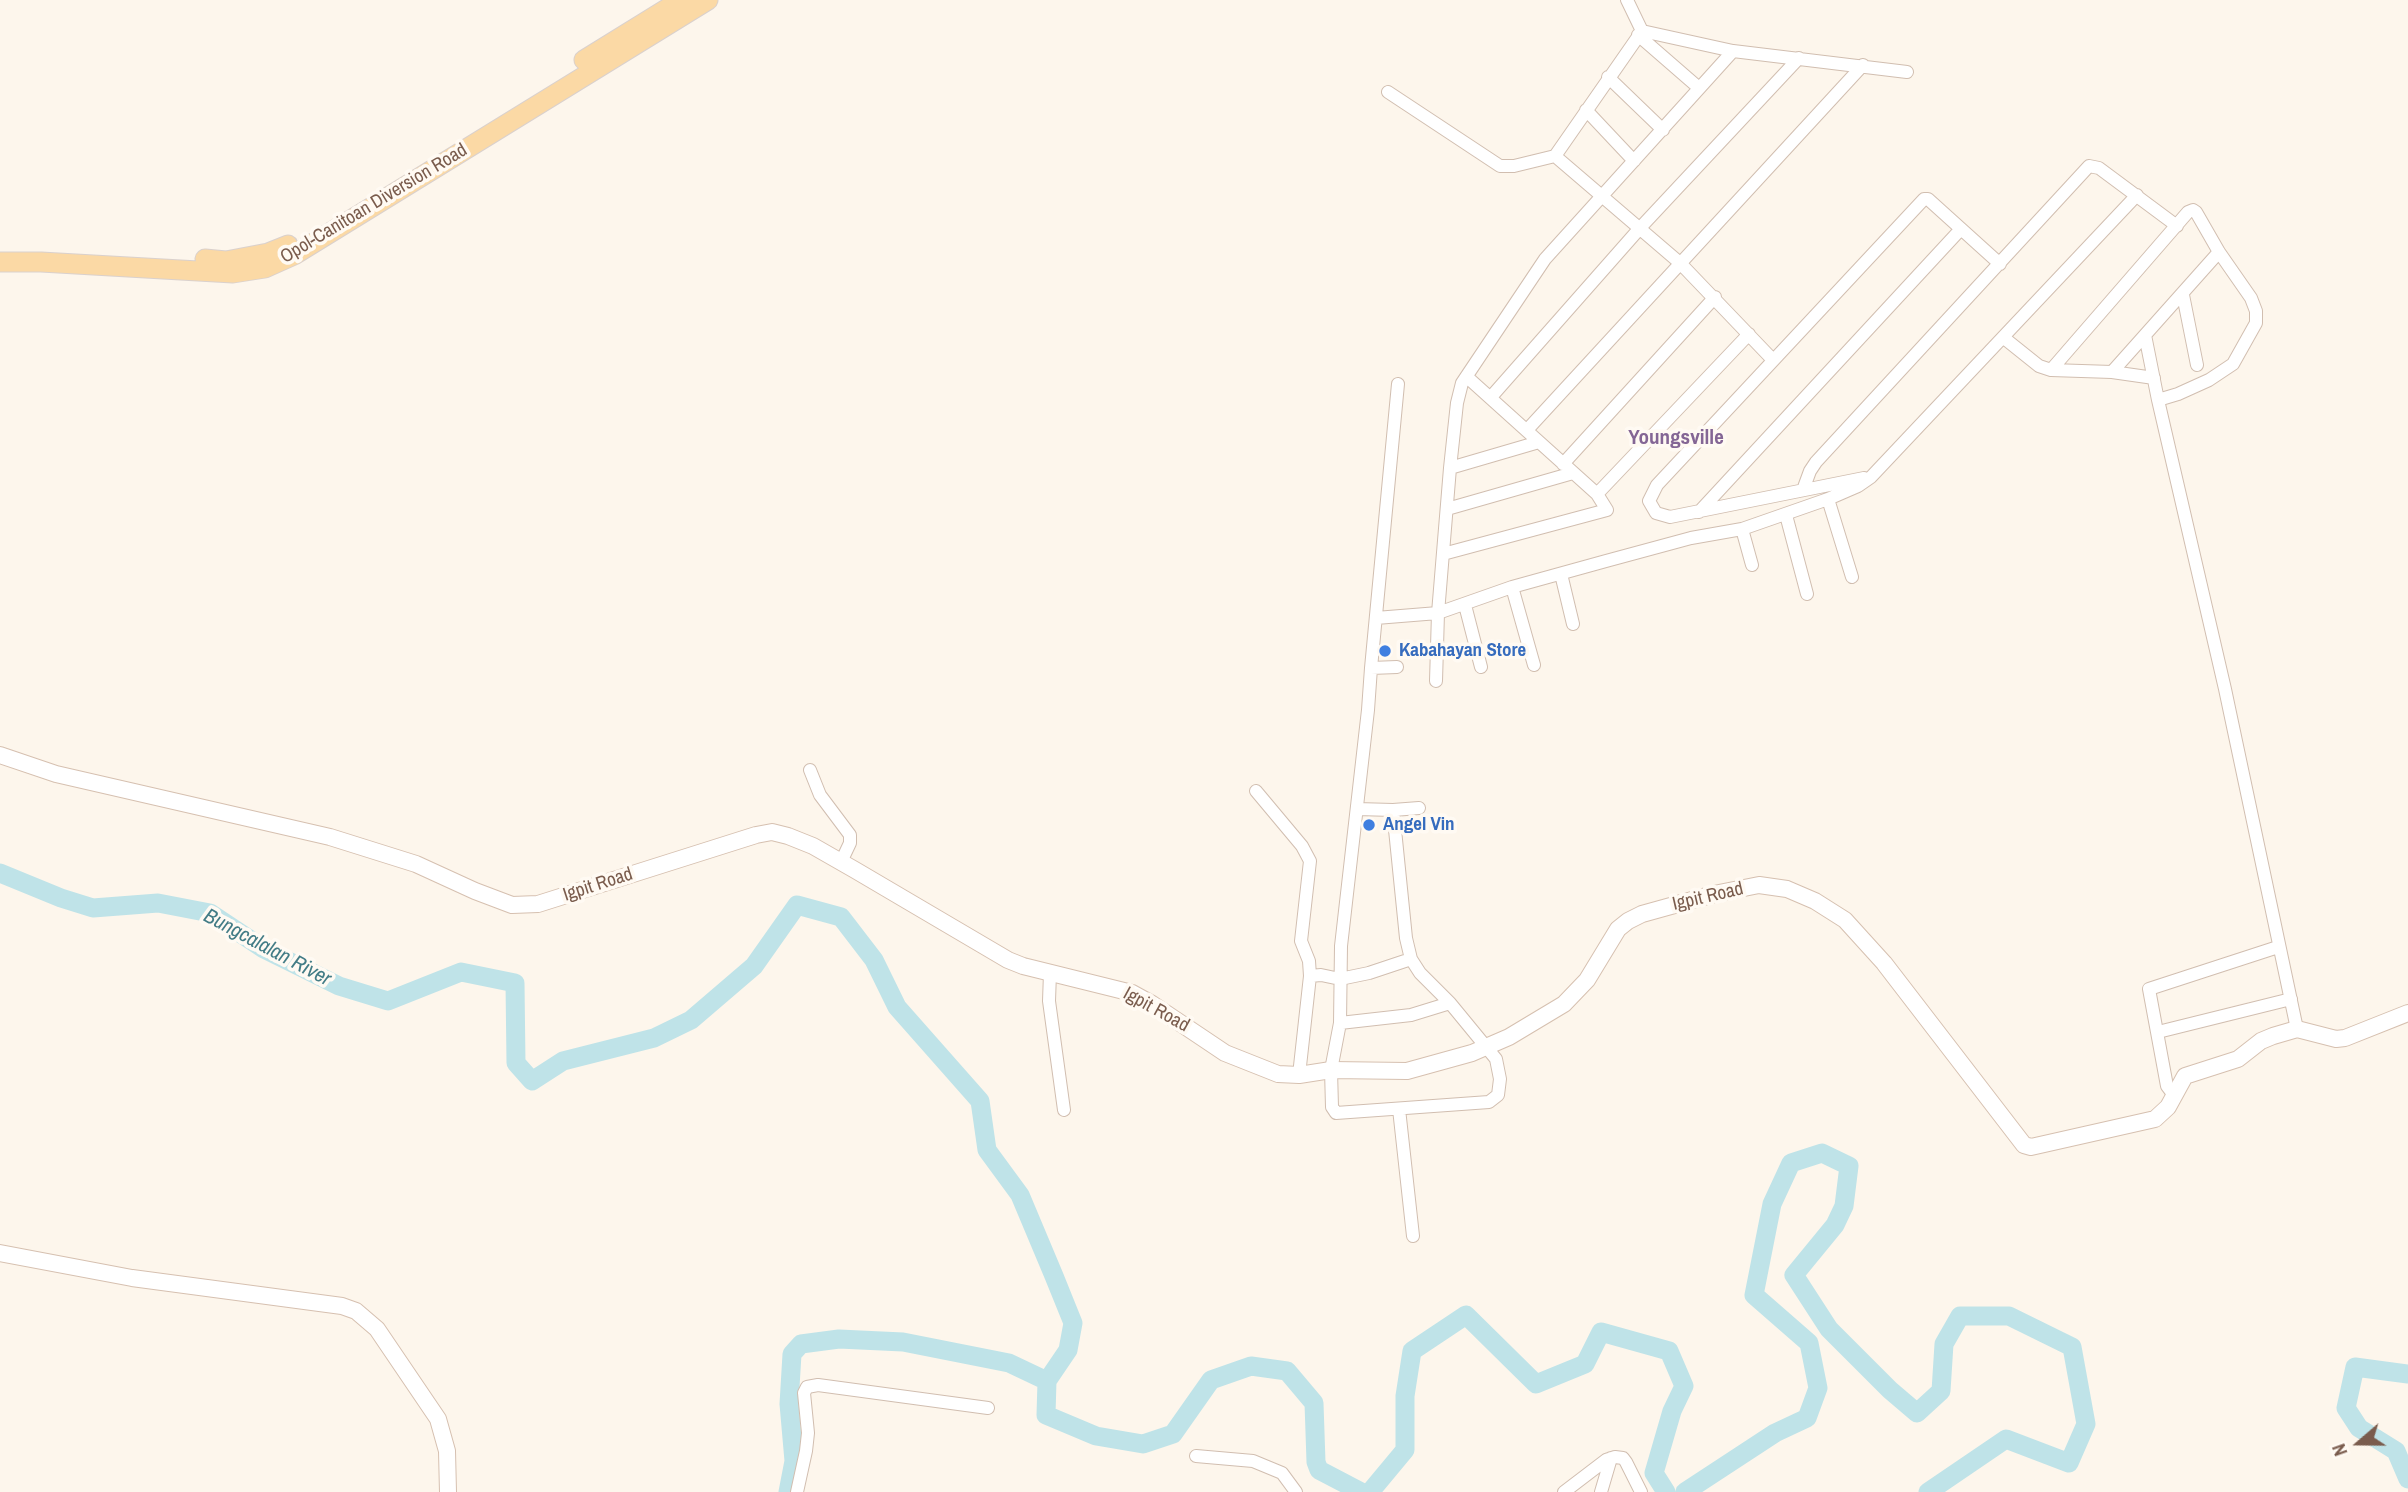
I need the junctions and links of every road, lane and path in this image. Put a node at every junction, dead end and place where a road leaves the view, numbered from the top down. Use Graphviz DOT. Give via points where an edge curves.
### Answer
graph roads {
  1 [pos="681,0"];
  2 [pos="709,0"];
  3 [pos="1626,0"];
  4 [pos="1640,33"];
  5 [pos="1733,51"];
  6 [pos="1799,58"];
  7 [pos="1863,65"];
  8 [pos="1907,72"];
  9 [pos="1608,77"];
  10 [pos="1699,88"];
  11 [pos="1388,92"];
  12 [pos="1586,110"];
  13 [pos="1663,130"];
  14 [pos="1555,156"];
  15 [pos="1634,161"];
  16 [pos="2137,195"];
  17 [pos="1602,197"];
  18 [pos="2177,226"];
  19 [pos="1640,228"];
  20 [pos="1960,230"];
  21 [pos="0,249"];
  22 [pos="2220,252"];
  23 [pos="0,262"];
  24 [pos="1680,263"];
  25 [pos="2000,264"];
  26 [pos="2182,295"];
  27 [pos="1714,297"];
  28 [pos="1749,334"];
  29 [pos="2145,335"];
  30 [pos="2004,338"];
  31 [pos="1773,360"];
  32 [pos="2197,365"];
  33 [pos="2051,370"];
  34 [pos="2112,372"];
  35 [pos="1467,377"];
  36 [pos="2154,378"];
  37 [pos="1398,384"];
  38 [pos="1491,397"];
  39 [pos="2158,400"];
  40 [pos="1527,430"];
  41 [pos="1539,442"];
  42 [pos="1450,468"];
  43 [pos="1568,468"];
  44 [pos="1871,477"];
  45 [pos="1803,490"];
  46 [pos="1597,494"];
  47 [pos="1828,499"];
  48 [pos="1447,509"];
  49 [pos="1699,512"];
  50 [pos="1786,514"];
  51 [pos="1742,529"];
  52 [pos="1443,554"];
  53 [pos="1752,565"];
  54 [pos="1560,574"];
  55 [pos="1852,577"];
  56 [pos="1512,587"];
  57 [pos="1807,594"];
  58 [pos="1465,606"];
  59 [pos="1437,613"];
  60 [pos="1376,618"];
  61 [pos="1573,624"];
  62 [pos="1534,664"];
  63 [pos="1397,667"];
  64 [pos="1481,667"];
  65 [pos="1371,668"];
  66 [pos="1436,681"];
  67 [pos="0,755"];
  68 [pos="810,770"];
  69 [pos="1256,791"];
  70 [pos="1419,808"];
  71 [pos="1357,809"];
  72 [pos="1393,810"];
  73 [pos="841,862"];
  74 [pos="2278,947"];
  75 [pos="1411,959"];
  76 [pos="1050,973"];
  77 [pos="1310,976"];
  78 [pos="1340,979"];
  79 [pos="2291,999"];
  80 [pos="1450,1003"];
  81 [pos="2408,1013"];
  82 [pos="1339,1023"];
  83 [pos="2297,1029"];
  84 [pos="2158,1032"];
  85 [pos="1488,1047"];
  86 [pos="1331,1070"];
  87 [pos="1299,1074"];
  88 [pos="2173,1094"];
  89 [pos="1399,1109"];
  90 [pos="1064,1110"];
  91 [pos="1413,1236"];
  92 [pos="0,1253"];
  93 [pos="989,1408"];
  94 [pos="1196,1456"];
  95 [pos="1611,1458"];
  96 [pos="448,1492"];
  97 [pos="797,1492"];
  98 [pos="1296,1492"];
  99 [pos="1564,1492"];
  100 [pos="1601,1492"];
  101 [pos="1641,1492"];
  1 -- 21 [label="main road, Opol-Canitoan Diversion Road" via="290,244 268,253 226,261"];
  2 -- 23 [label="main road, Opol-Canitoan Diversion Road" via="294,255 265,268 233,274"];
  3 -- 4 [label="street"];
  4 -- 5 [label="street"];
  4 -- 9 [label="street"];
  4 -- 10 [label="street"];
  5 -- 6 [label="street"];
  5 -- 10 [label="street"];
  6 -- 7 [label="street"];
  6 -- 19 [label="street"];
  7 -- 8 [label="street"];
  7 -- 24 [label="street"];
  9 -- 12 [label="street"];
  9 -- 13 [label="street"];
  10 -- 13 [label="street"];
  11 -- 14 [label="street" via="1500,166"];
  12 -- 14 [label="street"];
  12 -- 15 [label="street"];
  13 -- 15 [label="street"];
  14 -- 17 [label="street"];
  15 -- 17 [label="street"];
  16 -- 18 [label="street"];
  16 -- 25 [label="street" via="2089,166"];
  16 -- 30 [label="street"];
  17 -- 19 [label="street"];
  17 -- 35 [label="street" via="1533,273"];
  18 -- 22 [label="street" via="2193,210"];
  18 -- 33 [label="street"];
  19 -- 24 [label="street"];
  19 -- 38 [label="street"];
  20 -- 25 [label="street"];
  20 -- 31 [label="street" via="1924,199"];
  20 -- 49 [label="street"];
  22 -- 26 [label="street"];
  22 -- 39 [label="street" via="2251,298 2256,323 2233,364 2209,380"];
  24 -- 27 [label="street"];
  24 -- 40 [label="street"];
  25 -- 45 [label="street" via="1816,462"];
  26 -- 29 [label="street"];
  26 -- 32 [label="street"];
  27 -- 28 [label="street"];
  27 -- 43 [label="street"];
  28 -- 31 [label="street"];
  28 -- 46 [label="street"];
  29 -- 34 [label="street"];
  29 -- 36 [label="street"];
  30 -- 33 [label="street"];
  30 -- 44 [label="street"];
  31 -- 49 [label="street" via="1650,495 1651,508 1663,516"];
  33 -- 34 [label="street"];
  34 -- 36 [label="street"];
  35 -- 38 [label="street"];
  35 -- 42 [label="street" via="1459,391"];
  36 -- 39 [label="street"];
  37 -- 60 [label="street"];
  38 -- 40 [label="street"];
  39 -- 74 [label="street" via="2225,689"];
  40 -- 41 [label="street"];
  41 -- 42 [label="street"];
  41 -- 43 [label="street"];
  42 -- 48 [label="street"];
  43 -- 46 [label="street"];
  43 -- 48 [label="street"];
  44 -- 45 [label="street"];
  44 -- 47 [label="street"];
  45 -- 49 [label="street"];
  46 -- 52 [label="street" via="1605,512"];
  47 -- 50 [label="street"];
  47 -- 55 [label="street"];
  48 -- 52 [label="street"];
  50 -- 51 [label="street"];
  50 -- 57 [label="street"];
  51 -- 53 [label="street"];
  51 -- 54 [label="street" via="1691,538"];
  52 -- 59 [label="street"];
  54 -- 56 [label="street"];
  54 -- 61 [label="street"];
  56 -- 58 [label="street"];
  56 -- 62 [label="street"];
  58 -- 59 [label="street"];
  58 -- 64 [label="street"];
  59 -- 60 [label="street"];
  59 -- 66 [label="street"];
  60 -- 65 [label="street"];
  63 -- 65 [label="street"];
  65 -- 71 [label="street"];
  67 -- 73 [label="street, Igpit Road" via="56,774 330,838 416,864 512,905 538,904 772,832 798,839"];
  68 -- 73 [label="street" via="820,795 850,835"];
  69 -- 77 [label="street" via="1310,861 1301,941"];
  70 -- 72 [label="street"];
  71 -- 72 [label="street"];
  71 -- 78 [label="street"];
  72 -- 75 [label="street"];
  73 -- 76 [label="street, Igpit Road" via="993,952"];
  74 -- 79 [label="street"];
  74 -- 84 [label="street" via="2153,986 2149,989"];
  75 -- 78 [label="street"];
  75 -- 80 [label="street"];
  76 -- 87 [label="street, Igpit Road" via="1132,993 1225,1053 1278,1074"];
  76 -- 90 [label="street" via="1049,1001"];
  77 -- 78 [label="street"];
  77 -- 87 [label="street"];
  78 -- 82 [label="street"];
  79 -- 83 [label="street"];
  79 -- 84 [label="street"];
  80 -- 82 [label="street" via="1411,1016"];
  80 -- 85 [label="street"];
  81 -- 83 [label="street" via="2345,1038"];
  82 -- 86 [label="street"];
  83 -- 88 [label="street" via="2261,1041 2238,1059 2185,1076"];
  84 -- 88 [label="street" via="2167,1086"];
  85 -- 86 [label="street, Igpit Road" via="1407,1071"];
  85 -- 88 [label="street, Igpit Road" via="1564,1004 1587,980 1618,929 1628,921 1759,885 1787,889 1845,920 1900,982 2024,1145 2148,1122 2163,1113"];
  85 -- 89 [label="street" via="1499,1065 1499,1086 1493,1100"];
  86 -- 87 [label="street, Igpit Road"];
  86 -- 89 [label="street" via="1336,1112"];
  89 -- 91 [label="street"];
  92 -- 96 [label="street" via="356,1311 377,1329 438,1419 447,1451"];
  93 -- 97 [label="street" via="807,1387 808,1433"];
  94 -- 98 [label="street" via="1253,1461 1282,1473"];
  95 -- 99 [label="street"];
  95 -- 100 [label="street"];
  95 -- 101 [label="street" via="1623,1458"];
}
